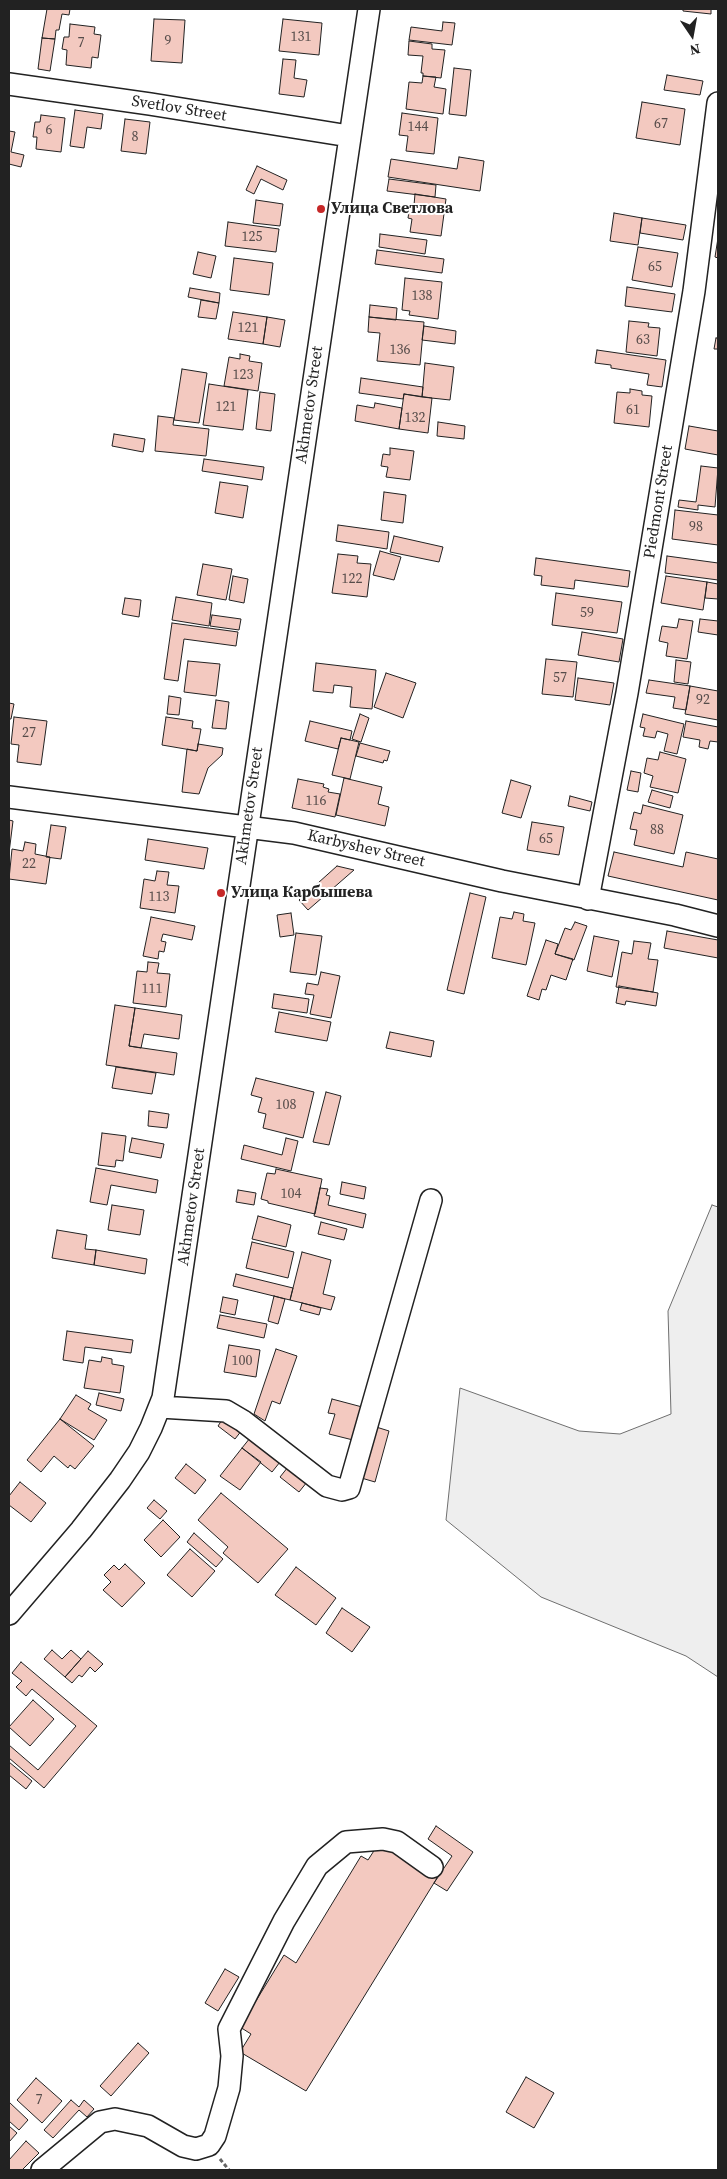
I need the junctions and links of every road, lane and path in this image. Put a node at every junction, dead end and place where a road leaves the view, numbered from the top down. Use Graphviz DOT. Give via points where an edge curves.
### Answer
graph roads {
  1 [pos="369,9"];
  2 [pos="9,84"];
  3 [pos="718,103"];
  4 [pos="349,136"];
  5 [pos="9,798"];
  6 [pos="247,827"];
  7 [pos="588,898"];
  8 [pos="718,926"];
  9 [pos="431,1200"];
  10 [pos="160,1407"];
  11 [pos="9,1614"];
  12 [pos="432,1867"];
  13 [pos="42,2170"];
  1 -- 4 [label="street, Akhmetov Street"];
  2 -- 4 [label="street, Svetlov Street"];
  3 -- 7 [label="street, Piedmont Street" via="694,291 627,693"];
  4 -- 6 [label="street, Akhmetov Street"];
  5 -- 6 [label="street, Karbyshev Street"];
  6 -- 7 [label="street, Karbyshev Street" via="314,837"];
  6 -- 10 [label="street, Akhmetov Street"];
  7 -- 8 [label="street, Karbyshev Street"];
  9 -- 10 [label="street" via="349,1488 342,1490 328,1486 233,1414 217,1409"];
  10 -- 11 [label="street, Akhmetov Street" via="120,1480"];
  12 -- 13 [label="street" via="397,1842 382,1839 346,1842 317,1866 284,1920 229,2029 232,2056 229,2088 215,2136 209,2145 196,2149 183,2146 148,2126 115,2119 100,2122"];
}
